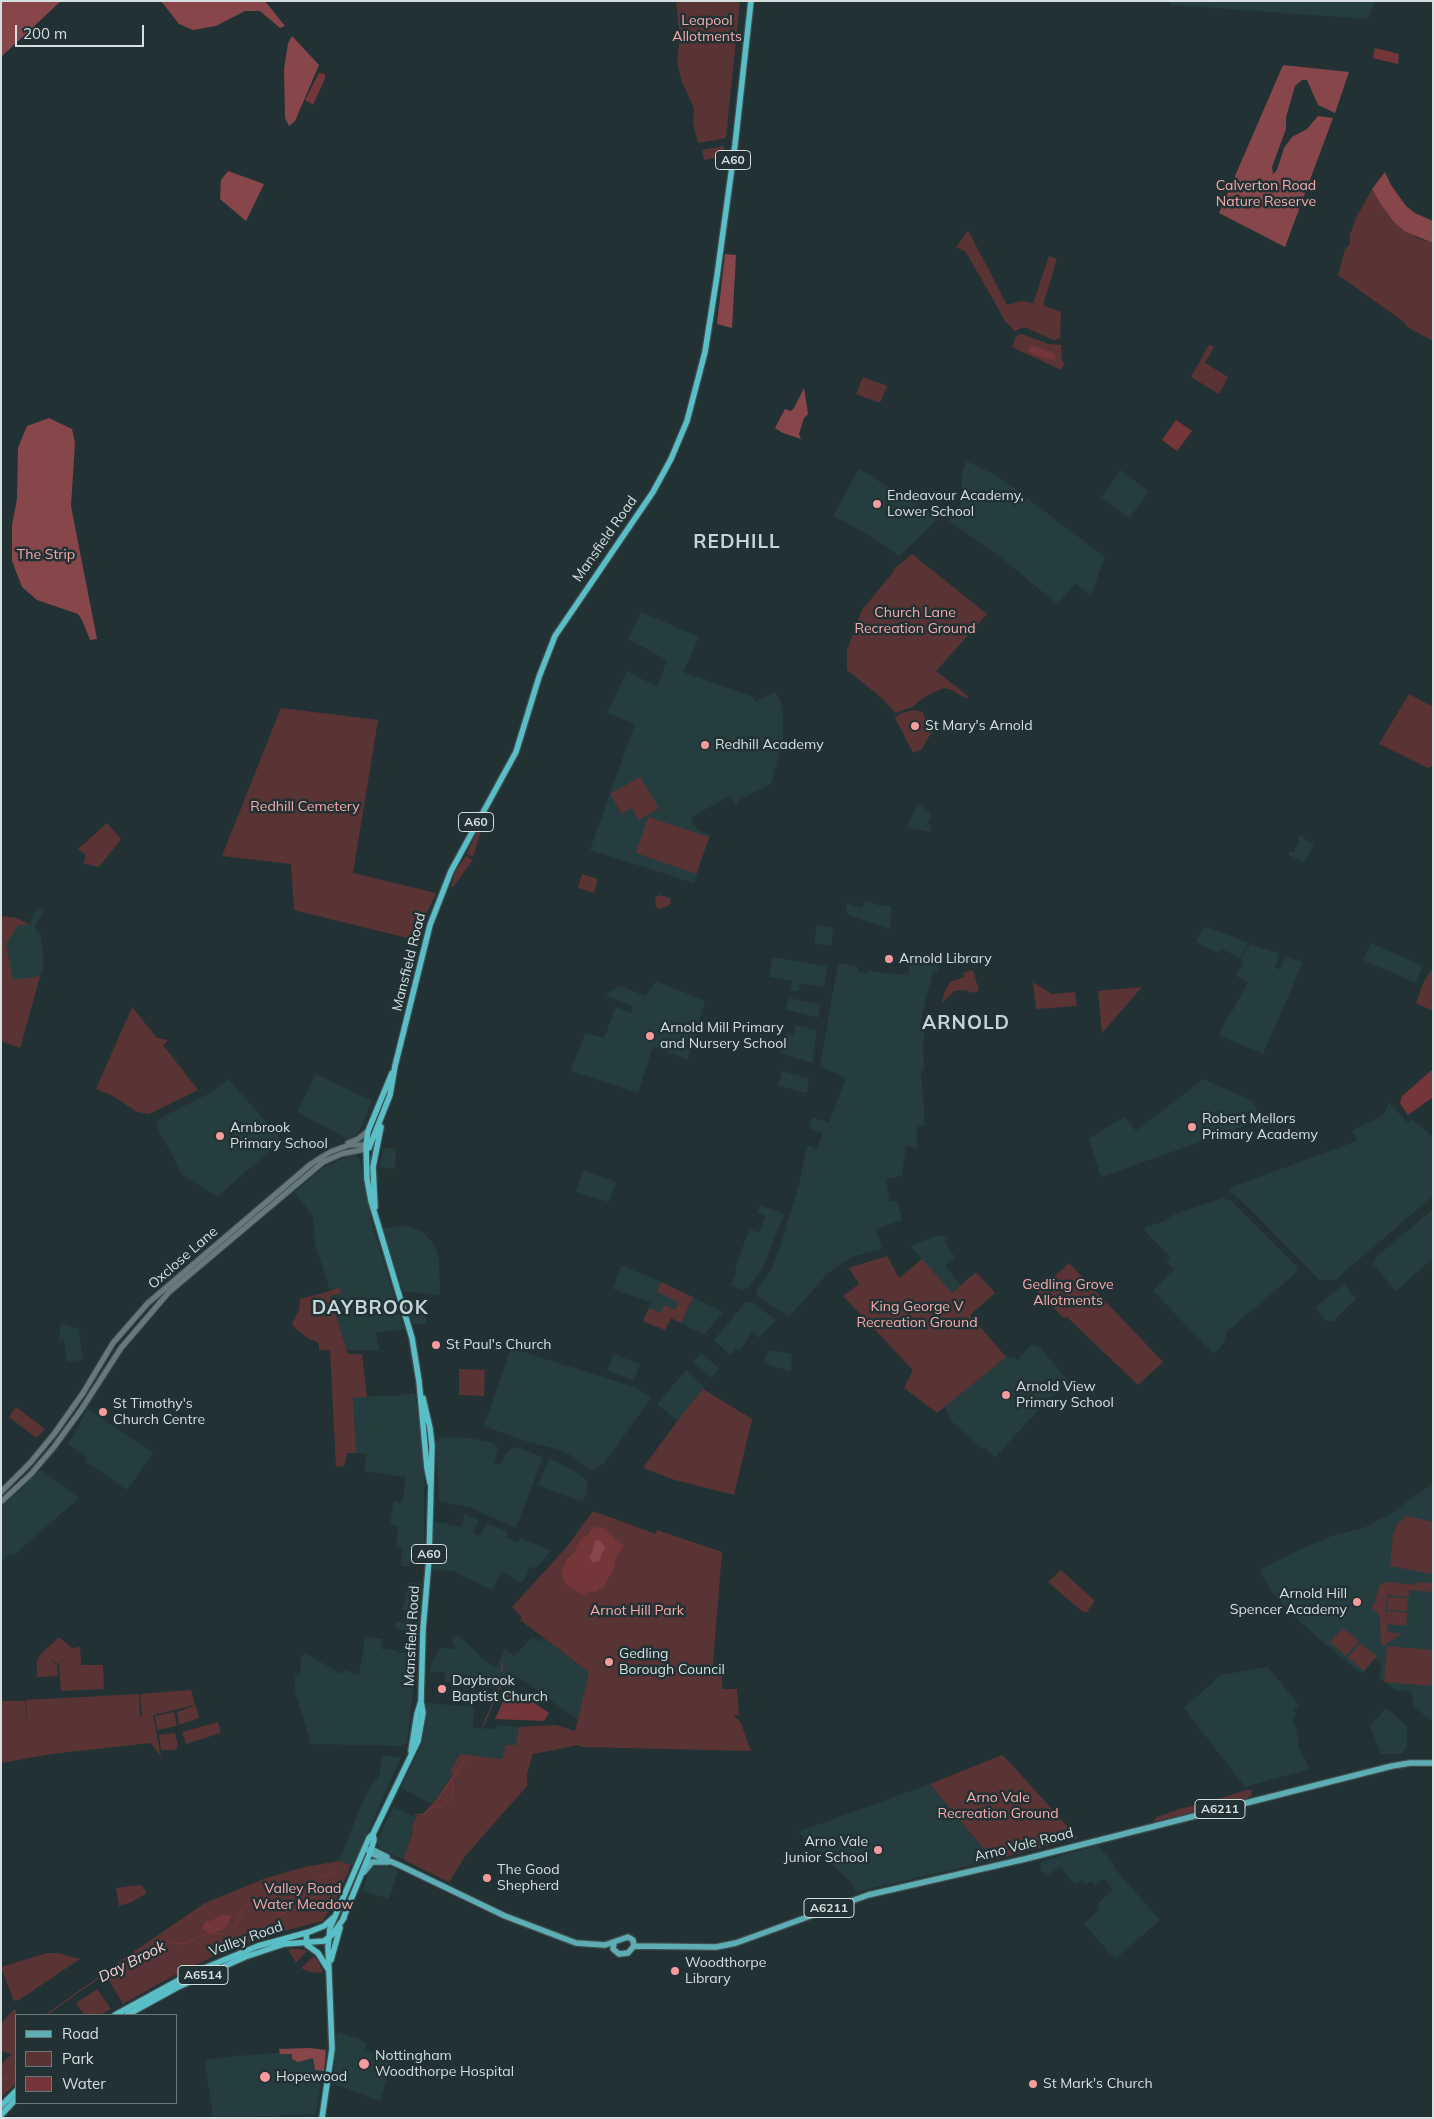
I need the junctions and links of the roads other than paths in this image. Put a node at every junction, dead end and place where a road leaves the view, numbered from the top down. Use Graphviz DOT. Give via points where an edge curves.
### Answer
graph roads {
  1 [pos="751,1"];
  2 [pos="395,1066"];
  3 [pos="384,1113"];
  4 [pos="368,1131"];
  5 [pos="367,1147"];
  6 [pos="356,1150"];
  7 [pos="362,1157"];
  8 [pos="374,1163"];
  9 [pos="311,1164"];
  10 [pos="367,1179"];
  11 [pos="375,1217"];
  12 [pos="121,1348"];
  13 [pos="107,1351"];
  14 [pos="54,1434"];
  15 [pos="57,1443"];
  16 [pos="1,1492"];
  17 [pos="1,1502"];
  18 [pos="1433,1763"];
  19 [pos="369,1849"];
  20 [pos="400,1865"];
  21 [pos="361,1877"];
  22 [pos="336,1915"];
  23 [pos="307,1933"];
  24 [pos="332,1937"];
  25 [pos="306,1943"];
  26 [pos="614,1943"];
  27 [pos="634,1946"];
  28 [pos="209,1969"];
  29 [pos="329,1969"];
  30 [pos="138,2005"];
  31 [pos="117,2014"];
  32 [pos="128,2014"];
  33 [pos="15,2092"];
  34 [pos="15,2100"];
  35 [pos="1,2106"];
  36 [pos="1,2115"];
  37 [pos="322,2118"];
  1 -- 2 [label="highway, Mansfield Road / A60" via="735,145 705,352 687,421 653,492 551,646 516,752 460,852 435,911"];
  2 -- 3 [label="highway, Mansfield Road / A60"];
  2 -- 4 [label="highway, Mansfield Road / A60"];
  3 -- 5 [label="highway, Mansfield Road / A60"];
  3 -- 8 [label="highway, Mansfield Road / A60"];
  4 -- 5 [label="highway, Mansfield Road / A60"];
  4 -- 9 [label="main road" via="358,1139 326,1152"];
  5 -- 6 [label="main road, Oxclose Lane"];
  5 -- 8 [label="highway, Mansfield Road"];
  5 -- 9 [label="main road, Oxclose Lane" via="349,1145"];
  5 -- 10 [label="highway, Mansfield Road / A60"];
  6 -- 7 [label="main road"];
  6 -- 12 [label="main road, Oxclose Lane" via="323,1162 236,1235 169,1292"];
  7 -- 10 [label="highway, A60"];
  8 -- 11 [label="highway, Mansfield Road / A60"];
  9 -- 13 [label="main road, Oxclose Lane" via="161,1291 129,1322"];
  10 -- 11 [label="highway, Mansfield Road / A60"];
  11 -- 19 [label="highway, Mansfield Road / A60" via="407,1316 419,1381 430,1483 421,1701 410,1755"];
  12 -- 13 [label="main road"];
  12 -- 15 [label="main road, Oxclose Lane"];
  13 -- 14 [label="main road, Oxclose Lane"];
  14 -- 15 [label="main road"];
  14 -- 16 [label="main road, Oxclose Lane"];
  15 -- 17 [label="main road, Oxclose Lane"];
  18 -- 27 [label="main road, Arno Vale Road / A6211" via="1392,1766 1025,1859 868,1895 736,1943 716,1947"];
  19 -- 20 [label="main road, A6211"];
  19 -- 21 [label="highway, Mansfield Road / A60"];
  19 -- 22 [label="highway, Mansfield Road / A60"];
  20 -- 21 [label="main road, A6211" via="375,1862 368,1865"];
  20 -- 26 [label="main road, A6211" via="498,1913 576,1943 597,1946"];
  21 -- 24 [label="highway, Mansfield Road / A60" via="344,1918"];
  22 -- 23 [label="highway, Valley Road / A6514" via="324,1926"];
  22 -- 24 [label="highway, Mansfield Road / A60"];
  23 -- 24 [label="highway, Valley Road / A6514"];
  23 -- 25 [label="highway"];
  23 -- 28 [label="highway, Valley Road / A6514" via="258,1946"];
  24 -- 25 [label="highway, Valley Road / A6514"];
  24 -- 29 [label="highway, Mansfield Road / A60"];
  25 -- 28 [label="highway, Valley Road / A6514" via="284,1944"];
  25 -- 29 [label="highway"];
  26 -- 27 [label="main road, A6211" via="628,1937"];
  26 -- 27 [label="main road, A6211" via="619,1954 628,1953"];
  28 -- 30 [label="highway, Valley Road / A6514"];
  29 -- 37 [label="highway, Mansfield Road / A60" via="332,2049"];
  30 -- 31 [label="highway, Valley Road / A6514"];
  30 -- 32 [label="highway, Valley Road / A6514"];
  33 -- 35 [label="highway"];
  34 -- 36 [label="highway"];
}
